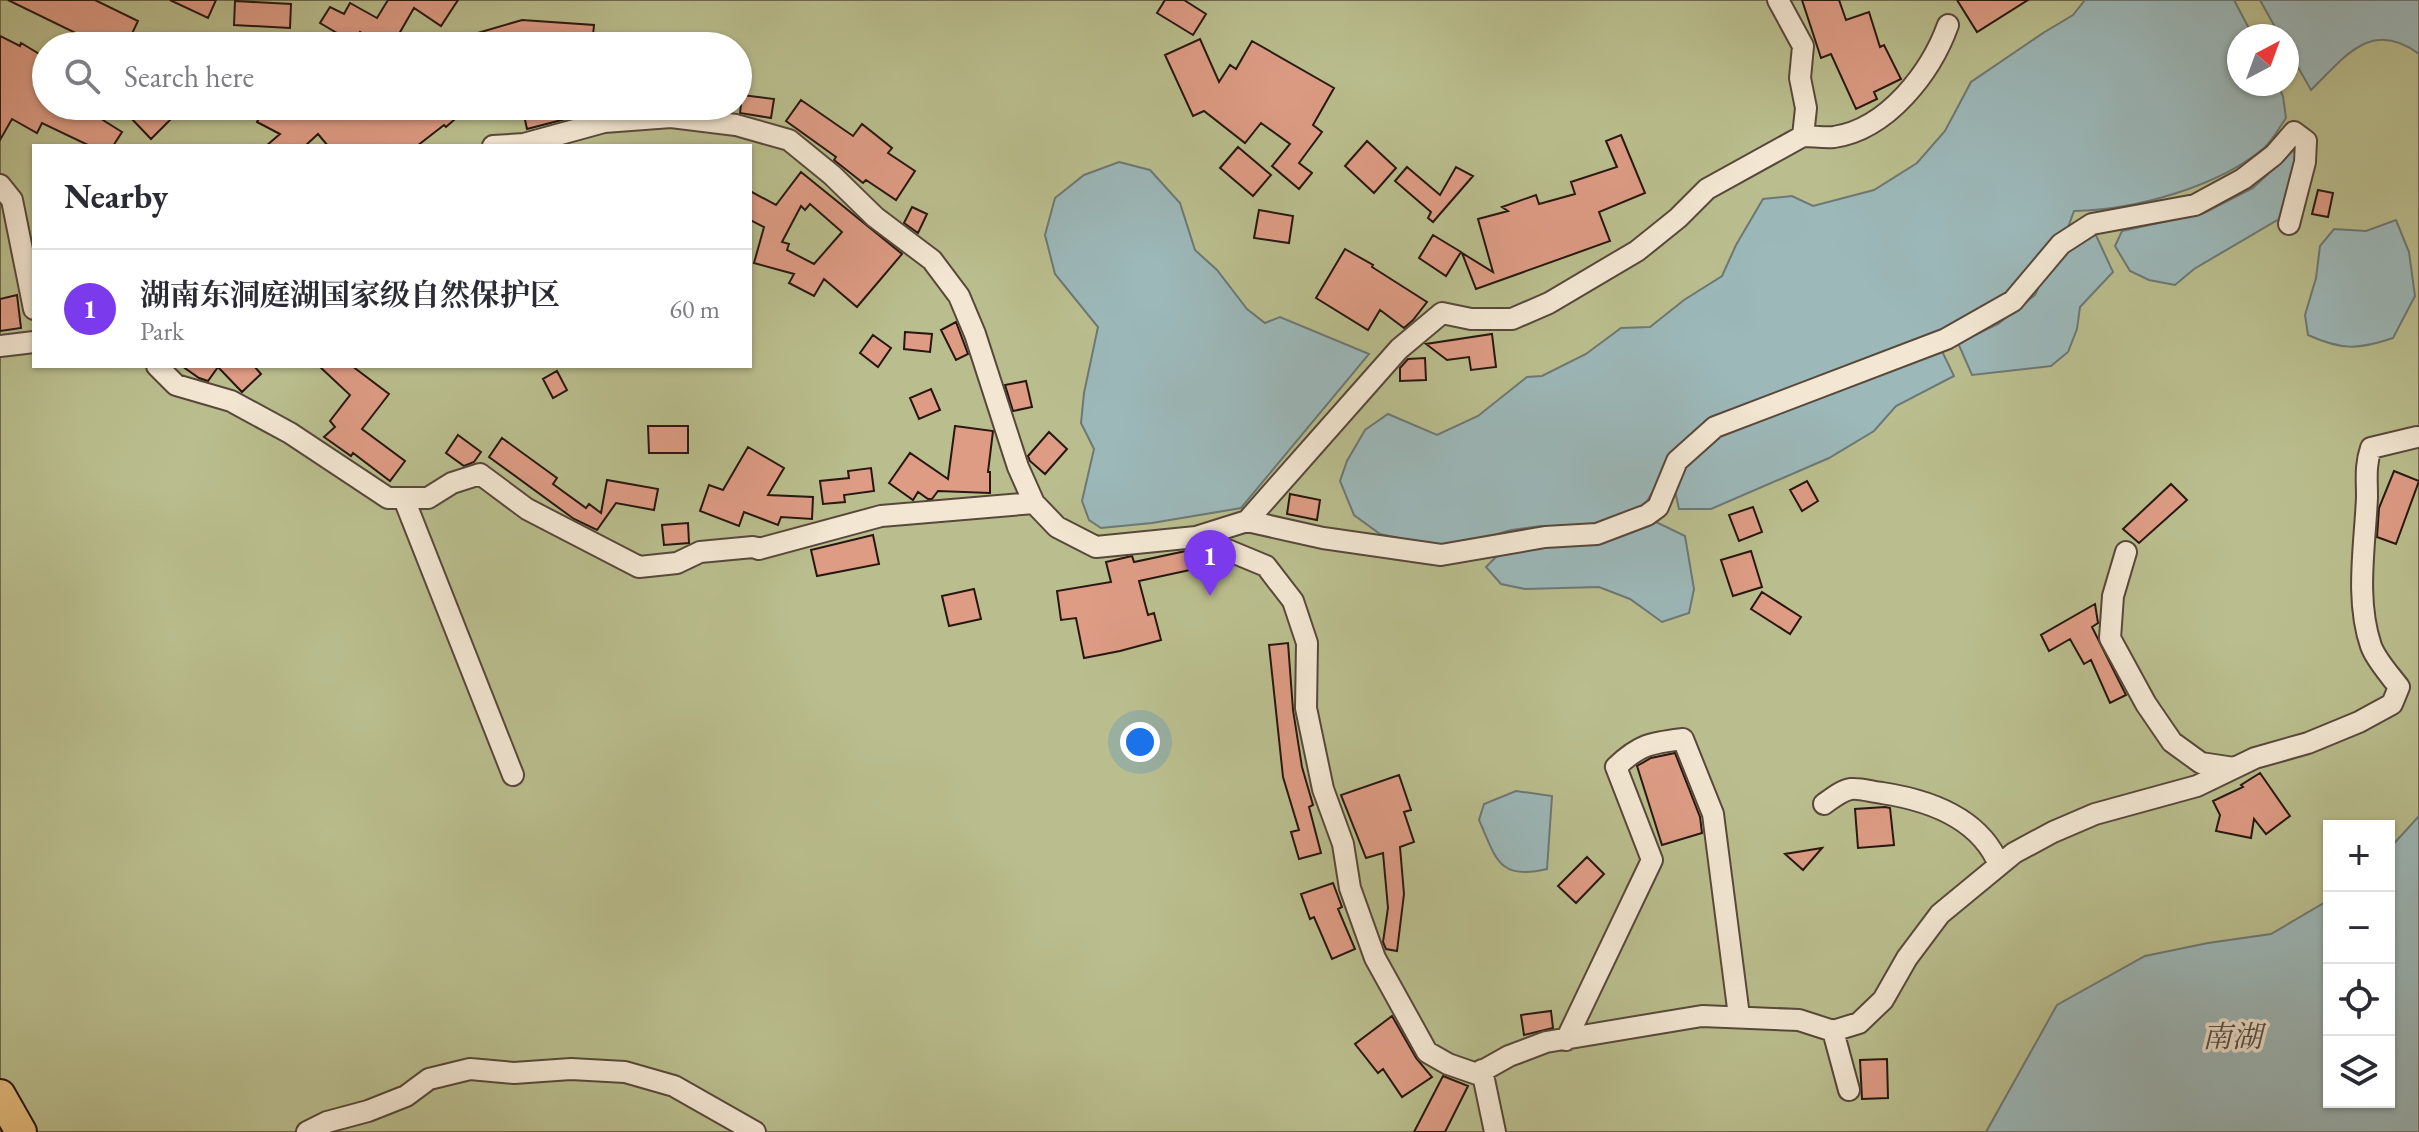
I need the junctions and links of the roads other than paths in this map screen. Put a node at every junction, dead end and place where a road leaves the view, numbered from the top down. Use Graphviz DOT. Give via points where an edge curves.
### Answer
graph roads {
  1 [pos="1778,0"];
  2 [pos="1948,25"];
  3 [pos="631,120"];
  4 [pos="695,120"];
  5 [pos="1803,136"];
  6 [pos="524,144"];
  7 [pos="0,185"];
  8 [pos="2289,224"];
  9 [pos="32,299"];
  10 [pos="32,342"];
  11 [pos="0,346"];
  12 [pos="159,368"];
  13 [pos="2417,437"];
  14 [pos="404,499"];
  15 [pos="1034,503"];
  16 [pos="1247,521"];
  17 [pos="1196,537"];
  18 [pos="2126,552"];
  19 [pos="2234,768"];
  20 [pos="513,775"];
  21 [pos="1824,804"];
  22 [pos="1999,865"];
  23 [pos="1739,1016"];
  24 [pos="1833,1031"];
  25 [pos="1566,1040"];
  26 [pos="1482,1070"];
  27 [pos="1849,1090"];
  28 [pos="0,1095"];
  29 [pos="21,1132"];
  30 [pos="307,1132"];
  31 [pos="755,1132"];
  32 [pos="1495,1132"];
  1 -- 5 [label="street" via="1803,46"];
  2 -- 5 [label="street" via="1903,98 1866,127 1833,137"];
  3 -- 6 [label="street"];
  4 -- 15 [label="street" via="789,140 932,260 959,296 975,334"];
  5 -- 16 [label="street" via="1707,189 1637,251 1549,303 1512,319 1442,313 1399,349"];
  7 -- 9 [label="street" via="12,200"];
  8 -- 16 [label="street" via="2305,162 2306,141 2294,132 2243,179 2195,205 2092,224 2061,244 2013,301 1946,339 1715,427 1677,461 1658,507 1597,534 1441,555"];
  10 -- 11 [label="street"];
  12 -- 14 [label="street" via="176,385 231,401 388,498"];
  13 -- 19 [label="street" via="2371,448 2365,465 2363,603 2371,648 2399,687 2392,704 2308,743"];
  14 -- 15 [label="street" via="428,498 480,474 527,509 639,567 677,563 700,552 759,549 881,516"];
  14 -- 20 [label="street"];
  15 -- 17 [label="street" via="1057,527 1096,547"];
  16 -- 17 [label="street"];
  17 -- 26 [label="street" via="1266,566 1293,601 1307,643 1306,708 1323,789 1375,958 1427,1052 1477,1074"];
  18 -- 19 [label="street" via="2113,596 2110,638 2172,742 2201,763"];
  19 -- 22 [label="street" via="2197,786 2095,814"];
  21 -- 22 [label="street" via="1848,789 1909,797 1957,818 1993,850"];
  22 -- 24 [label="street" via="1940,914 1883,1000 1859,1023"];
  23 -- 24 [label="street" via="1799,1020"];
  23 -- 25 [label="street" via="1702,1016"];
  23 -- 25 [label="street" via="1713,814 1683,739 1659,742 1634,749 1616,767 1652,860"];
  24 -- 27 [label="street"];
  25 -- 26 [label="street" via="1546,1042"];
  26 -- 32 [label="street"];
  28 -- 29 [label="main road"];
  30 -- 31 [label="street" via="406,1096 429,1079 470,1069 625,1072 674,1086"];
}
